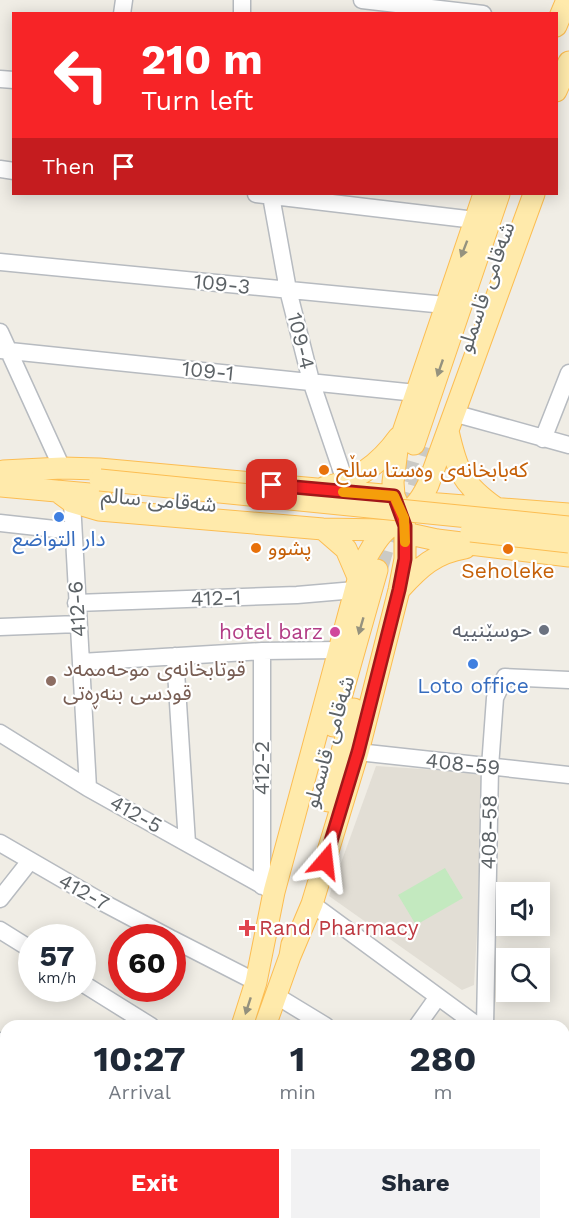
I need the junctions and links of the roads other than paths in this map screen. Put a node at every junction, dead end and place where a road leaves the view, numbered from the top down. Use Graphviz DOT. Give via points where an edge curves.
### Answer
graph roads {
  1 [pos="362,0"];
  2 [pos="567,0"];
  3 [pos="392,1"];
  4 [pos="469,12"];
  5 [pos="558,21"];
  6 [pos="568,66"];
  7 [pos="558,87"];
  8 [pos="263,195"];
  9 [pos="484,195"];
  10 [pos="499,195"];
  11 [pos="519,195"];
  12 [pos="534,195"];
  13 [pos="475,220"];
  14 [pos="0,262"];
  15 [pos="288,290"];
  16 [pos="445,305"];
  17 [pos="0,332"];
  18 [pos="5,351"];
  19 [pos="569,375"];
  20 [pos="311,381"];
  21 [pos="416,393"];
  22 [pos="451,421"];
  23 [pos="543,438"];
  24 [pos="415,442"];
  25 [pos="569,445"];
  26 [pos="62,468"];
  27 [pos="393,473"];
  28 [pos="1,476"];
  29 [pos="100,487"];
  30 [pos="353,488"];
  31 [pos="424,494"];
  32 [pos="64,496"];
  33 [pos="394,496"];
  34 [pos="441,504"];
  35 [pos="496,508"];
  36 [pos="569,514"];
  37 [pos="0,523"];
  38 [pos="399,527"];
  39 [pos="569,527"];
  40 [pos="323,529"];
  41 [pos="73,531"];
  42 [pos="357,531"];
  43 [pos="437,540"];
  44 [pos="569,542"];
  45 [pos="488,545"];
  46 [pos="569,556"];
  47 [pos="380,573"];
  48 [pos="76,603"];
  49 [pos="78,624"];
  50 [pos="0,627"];
  51 [pos="339,650"];
  52 [pos="262,651"];
  53 [pos="175,656"];
  54 [pos="81,662"];
  55 [pos="569,680"];
  56 [pos="0,733"];
  57 [pos="358,752"];
  58 [pos="490,767"];
  59 [pos="569,775"];
  60 [pos="88,788"];
  61 [pos="0,843"];
  62 [pos="187,843"];
  63 [pos="30,861"];
  64 [pos="268,889"];
  65 [pos="0,899"];
  66 [pos="312,904"];
  67 [pos="145,924"];
  68 [pos="0,930"];
  69 [pos="18,941"];
  70 [pos="186,946"];
  71 [pos="262,946"];
  72 [pos="290,957"];
  73 [pos="256,982"];
  74 [pos="96,991"];
  75 [pos="275,995"];
  76 [pos="437,998"];
  77 [pos="142,1020"];
  78 [pos="244,1020"];
  79 [pos="267,1020"];
  80 [pos="316,1020"];
  81 [pos="421,1020"];
  82 [pos="469,1020"];
  83 [pos="485,1020"];
  1 -- 3 [label="street"];
  2 -- 5 [label="main road"];
  3 -- 4 [label="street"];
  6 -- 7 [label="main road"];
  8 -- 13 [label="street"];
  8 -- 15 [label="street, 109-4"];
  9 -- 13 [label="main road"];
  10 -- 24 [label="main road, شەقامی قاسملو, one-way"];
  11 -- 24 [label="main road, شەقامی قاسملو"];
  12 -- 22 [label="main road"];
  13 -- 16 [label="main road, one-way"];
  14 -- 15 [label="street, 109-3"];
  15 -- 16 [label="street, 109-3"];
  15 -- 20 [label="street, 109-4"];
  16 -- 21 [label="main road"];
  17 -- 18 [label="street"];
  18 -- 20 [label="street, 109-1"];
  18 -- 26 [label="street"];
  19 -- 23 [label="street"];
  20 -- 21 [label="street, 109-1"];
  20 -- 30 [label="street, 109-4"];
  21 -- 24 [label="main road"];
  22 -- 23 [label="street"];
  22 -- 31 [label="main road"];
  22 -- 35 [label="main road" via="455,462 464,481"];
  23 -- 25 [label="street"];
  24 -- 27 [label="main road"];
  24 -- 30 [label="main road" via="377,462"];
  26 -- 28 [label="main road"];
  26 -- 30 [label="main road" via="315,489"];
  27 -- 31 [label="main road" via="404,485 420,488"];
  27 -- 33 [label="main road"];
  28 -- 29 [label="main road, شەقامی سالم"];
  28 -- 32 [label="main road, شەقامی سالم"];
  29 -- 32 [label="main road, شەقامی سالم"];
  29 -- 39 [label="main road, شەقامی سالم, bridge"];
  29 -- 44 [label="main road, شەقامی سالم, bridge"];
  30 -- 33 [label="main road"];
  30 -- 42 [label="main road" via="367,501 371,512 366,524"];
  31 -- 34 [label="main road"];
  31 -- 38 [label="main road"];
  32 -- 40 [label="main road" via="99,510"];
  32 -- 41 [label="street, 412-6"];
  33 -- 38 [label="main road"];
  34 -- 35 [label="main road"];
  34 -- 43 [label="main road" via="430,511 426,523 430,535"];
  35 -- 36 [label="main road"];
  37 -- 41 [label="street"];
  38 -- 42 [label="main road"];
  38 -- 43 [label="main road"];
  38 -- 47 [label="main road"];
  38 -- 47 [label="main road"];
  40 -- 42 [label="main road"];
  40 -- 47 [label="main road"];
  41 -- 48 [label="street, 412-6"];
  43 -- 45 [label="main road"];
  45 -- 46 [label="main road"];
  45 -- 47 [label="main road" via="452,550 421,566"];
  47 -- 48 [label="street, 412-1" via="297,595"];
  47 -- 51 [label="main road"];
  47 -- 57 [label="main road"];
  47 -- 71 [label="main road, شەقامی قاسملو, one-way" via="290,879"];
  47 -- 72 [label="main road, شەقامی قاسملو" via="301,896"];
  48 -- 49 [label="street, 412-6"];
  49 -- 50 [label="street"];
  49 -- 54 [label="street, 412-6"];
  51 -- 52 [label="street"];
  51 -- 64 [label="main road"];
  52 -- 53 [label="street"];
  52 -- 64 [label="street, 412-2"];
  53 -- 54 [label="street"];
  53 -- 62 [label="street"];
  54 -- 60 [label="street, 412-6"];
  55 -- 58 [label="street, 408-58" via="505,677 495,698"];
  56 -- 60 [label="street, 412-5"];
  57 -- 58 [label="street, 408-59"];
  57 -- 66 [label="main road"];
  58 -- 59 [label="street, 408-59"];
  58 -- 83 [label="street, 408-58"];
  60 -- 62 [label="street, 412-5"];
  61 -- 63 [label="street, 412-7"];
  62 -- 64 [label="street, 412-5"];
  63 -- 65 [label="street"];
  63 -- 67 [label="street, 412-7"];
  64 -- 71 [label="main road"];
  66 -- 72 [label="main road"];
  66 -- 76 [label="street"];
  68 -- 69 [label="street"];
  70 -- 73 [label="street, 412-7"];
  71 -- 73 [label="main road"];
  72 -- 75 [label="main road, شەقامی قاسملو"];
  73 -- 78 [label="main road, one-way"];
  74 -- 77 [label="street"];
  75 -- 79 [label="main road, شەقامی قاسملو"];
  75 -- 80 [label="street"];
  76 -- 81 [label="street"];
  76 -- 82 [label="street"];
}
